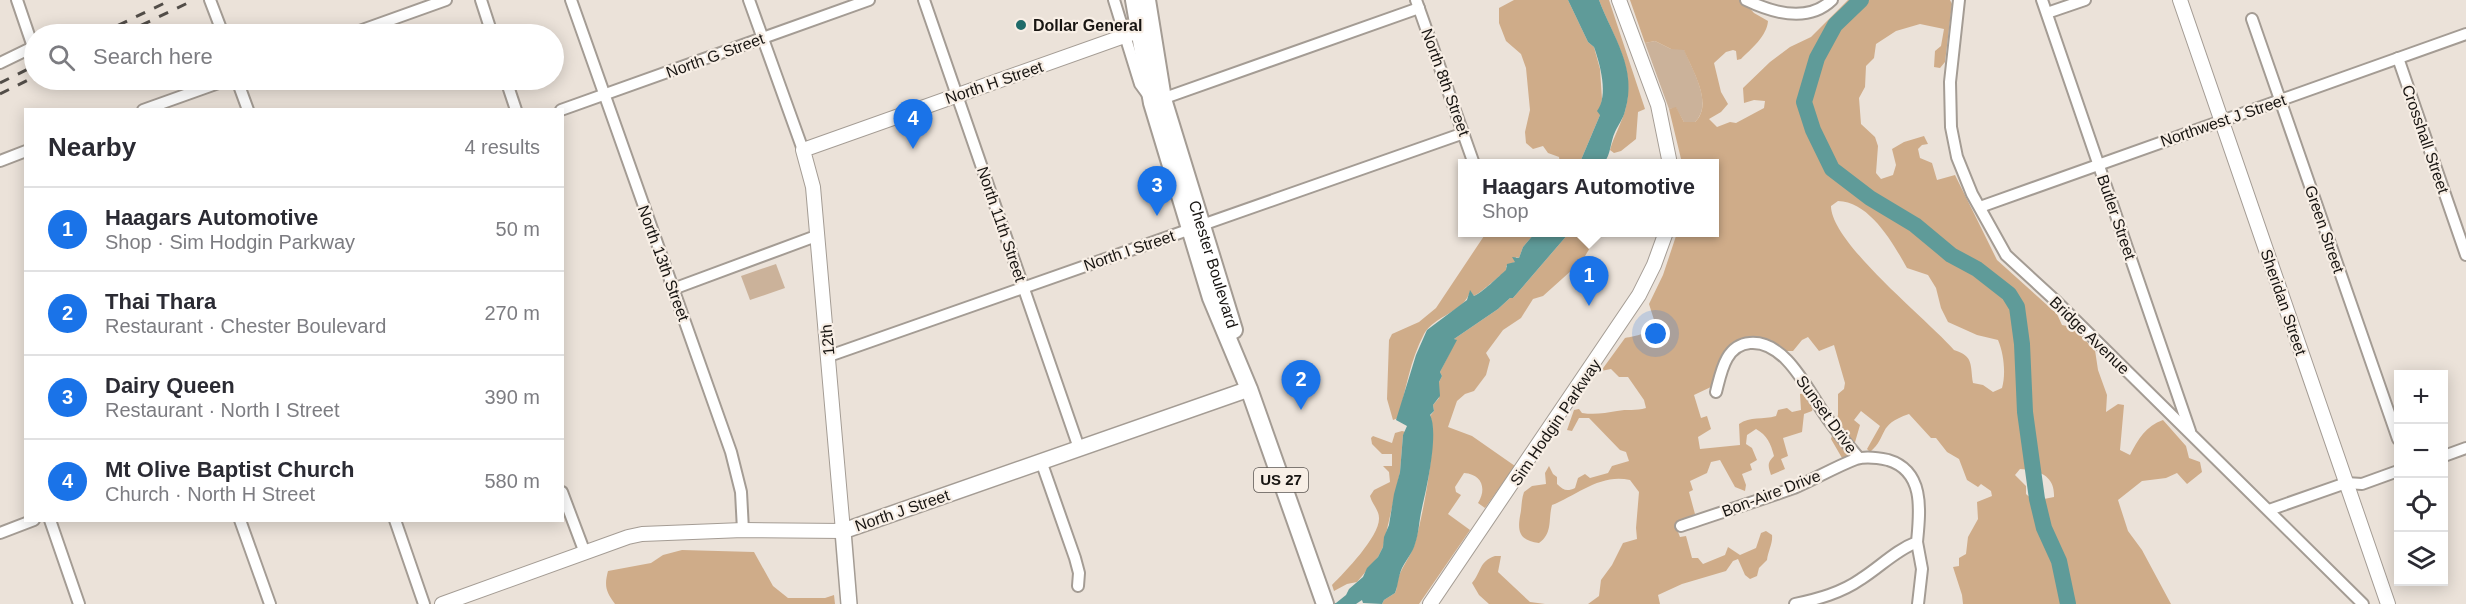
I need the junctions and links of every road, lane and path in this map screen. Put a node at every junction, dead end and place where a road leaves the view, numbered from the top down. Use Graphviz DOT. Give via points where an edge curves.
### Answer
graph roads {
  1 [pos="16,0"];
  2 [pos="210,0"];
  3 [pos="446,0"];
  4 [pos="481,0"];
  5 [pos="571,0"];
  6 [pos="749,0"];
  7 [pos="869,0"];
  8 [pos="924,0"];
  9 [pos="1114,0"];
  10 [pos="1134,0"];
  11 [pos="1147,0"];
  12 [pos="1619,0"];
  13 [pos="1746,0"];
  14 [pos="1832,0"];
  15 [pos="1959,0"];
  16 [pos="2042,0"];
  17 [pos="2085,0"];
  18 [pos="2180,0"];
  19 [pos="1418,4"];
  20 [pos="2047,13"];
  21 [pos="2252,19"];
  22 [pos="25,24"];
  23 [pos="218,24"];
  24 [pos="379,24"];
  25 [pos="489,24"];
  26 [pos="1138,31"];
  27 [pos="2466,34"];
  28 [pos="762,38"];
  29 [pos="24,51"];
  30 [pos="2398,58"];
  31 [pos="0,63"];
  32 [pos="199,90"];
  33 [pos="241,90"];
  34 [pos="509,90"];
  35 [pos="603,94"];
  36 [pos="956,95"];
  37 [pos="2280,100"];
  38 [pos="1158,101"];
  39 [pos="149,108"];
  40 [pos="247,108"];
  41 [pos="515,108"];
  42 [pos="564,109"];
  43 [pos="2221,120"];
  44 [pos="1464,133"];
  45 [pos="803,150"];
  46 [pos="24,152"];
  47 [pos="1472,159"];
  48 [pos="1669,159"];
  49 [pos="0,160"];
  50 [pos="2100,164"];
  51 [pos="1980,207"];
  52 [pos="1195,227"];
  53 [pos="816,236"];
  54 [pos="1664,237"];
  55 [pos="2466,255"];
  56 [pos="1024,287"];
  57 [pos="673,289"];
  58 [pos="829,356"];
  59 [pos="1249,389"];
  60 [pos="1716,392"];
  61 [pos="2394,428"];
  62 [pos="2190,434"];
  63 [pos="1079,448"];
  64 [pos="2466,448"];
  65 [pos="2448,455"];
  66 [pos="1859,458"];
  67 [pos="1041,461"];
  68 [pos="2394,472"];
  69 [pos="2346,483"];
  70 [pos="564,497"];
  71 [pos="2269,510"];
  72 [pos="29,522"];
  73 [pos="51,522"];
  74 [pos="241,522"];
  75 [pos="396,522"];
  76 [pos="1681,526"];
  77 [pos="743,530"];
  78 [pos="843,531"];
  79 [pos="0,533"];
  80 [pos="1917,542"];
  81 [pos="585,553"];
  82 [pos="1078,586"];
  83 [pos="79,604"];
  84 [pos="270,604"];
  85 [pos="424,604"];
  86 [pos="442,604"];
  87 [pos="849,604"];
  88 [pos="1325,604"];
  89 [pos="1430,604"];
  90 [pos="1795,604"];
  91 [pos="1918,604"];
  92 [pos="2363,604"];
  93 [pos="2388,604"];
  1 -- 22 [label="street"];
  2 -- 23 [label="street"];
  3 -- 24 [label="street"];
  4 -- 25 [label="street"];
  5 -- 35 [label="street, North 13th Street"];
  6 -- 28 [label="street"];
  7 -- 28 [label="street, North G Street"];
  8 -- 36 [label="street, North 11th Street"];
  9 -- 26 [label="street, Chester Boulevard"];
  10 -- 26 [label="highway, Chester Boulevard / US 27"];
  11 -- 26 [label="highway, Chester Boulevard / US 27"];
  12 -- 48 [label="street" via="1658,105"];
  13 -- 14 [label="street" via="1777,13 1813,13"];
  15 -- 51 [label="street, Bridge Avenue" via="1950,82 1951,127 1962,174"];
  16 -- 20 [label="street, Butler Street"];
  17 -- 20 [label="street"];
  18 -- 43 [label="street, Sheridan Street"];
  19 -- 38 [label="street"];
  19 -- 44 [label="street, North 8th Street"];
  20 -- 50 [label="street, Butler Street"];
  21 -- 37 [label="street, Green Street"];
  26 -- 36 [label="street, North H Street"];
  26 -- 38 [label="highway, Chester Boulevard / US 27"];
  26 -- 38 [label="street, Chester Boulevard" via="1140,84"];
  27 -- 30 [label="street, Northwest J Street"];
  28 -- 35 [label="street, North G Street"];
  28 -- 45 [label="street"];
  29 -- 31 [label="street"];
  30 -- 37 [label="street, Northwest J Street"];
  30 -- 55 [label="street, Crosshall Street"];
  32 -- 39 [label="street"];
  33 -- 40 [label="street"];
  34 -- 41 [label="street"];
  35 -- 42 [label="street, North G Street"];
  35 -- 57 [label="street, North 13th Street"];
  36 -- 45 [label="street, North H Street"];
  36 -- 56 [label="street, North 11th Street"];
  37 -- 43 [label="street, Northwest J Street"];
  37 -- 61 [label="street, Green Street"];
  38 -- 52 [label="highway, Chester Boulevard / US 27"];
  43 -- 50 [label="street, Northwest J Street"];
  43 -- 69 [label="street, Sheridan Street"];
  44 -- 47 [label="street, North 8th Street"];
  44 -- 52 [label="street, North I Street"];
  45 -- 53 [label="street, 12th" via="813,187"];
  46 -- 49 [label="street"];
  50 -- 51 [label="street, Northwest J Street"];
  50 -- 62 [label="street, Butler Street"];
  51 -- 62 [label="street, Bridge Avenue" via="2006,255"];
  52 -- 56 [label="street, North I Street"];
  52 -- 59 [label="highway, Chester Boulevard / US 27" via="1224,293"];
  53 -- 57 [label="street"];
  53 -- 58 [label="street, 12th"];
  54 -- 89 [label="street, Sim Hodgin Parkway" via="1643,288"];
  56 -- 58 [label="street, North I Street"];
  56 -- 63 [label="street, North 11th Street"];
  57 -- 77 [label="street, North 13th Street" via="736,470"];
  58 -- 78 [label="street, 12th"];
  59 -- 63 [label="main road, North J Street"];
  59 -- 88 [label="highway, Chester Boulevard / US 27"];
  60 -- 66 [label="street, Sunset Drive" via="1724,363 1734,349 1760,342 1774,347 1791,364 1834,429"];
  62 -- 71 [label="street, Bridge Avenue"];
  63 -- 67 [label="main road, North J Street"];
  64 -- 65 [label="street"];
  66 -- 76 [label="street, Bon-Aire Drive" via="1792,488"];
  66 -- 80 [label="street, Sunset Drive" via="1900,464 1913,478 1920,514"];
  67 -- 78 [label="main road, North J Street"];
  67 -- 82 [label="street" via="1075,558"];
  68 -- 69 [label="street" via="2362,484"];
  69 -- 71 [label="street"];
  69 -- 93 [label="street, Sheridan Street"];
  70 -- 81 [label="street"];
  71 -- 92 [label="street, Bridge Avenue"];
  72 -- 79 [label="street"];
  73 -- 83 [label="street"];
  74 -- 84 [label="street"];
  75 -- 85 [label="street"];
  77 -- 78 [label="street, North J Street"];
  77 -- 81 [label="street, North J Street" via="642,534"];
  78 -- 87 [label="main road"];
  80 -- 90 [label="street" via="1905,546 1860,580 1821,598"];
  80 -- 91 [label="street, Sunset Drive" via="1922,569"];
  81 -- 86 [label="street, North J Street"];
}
